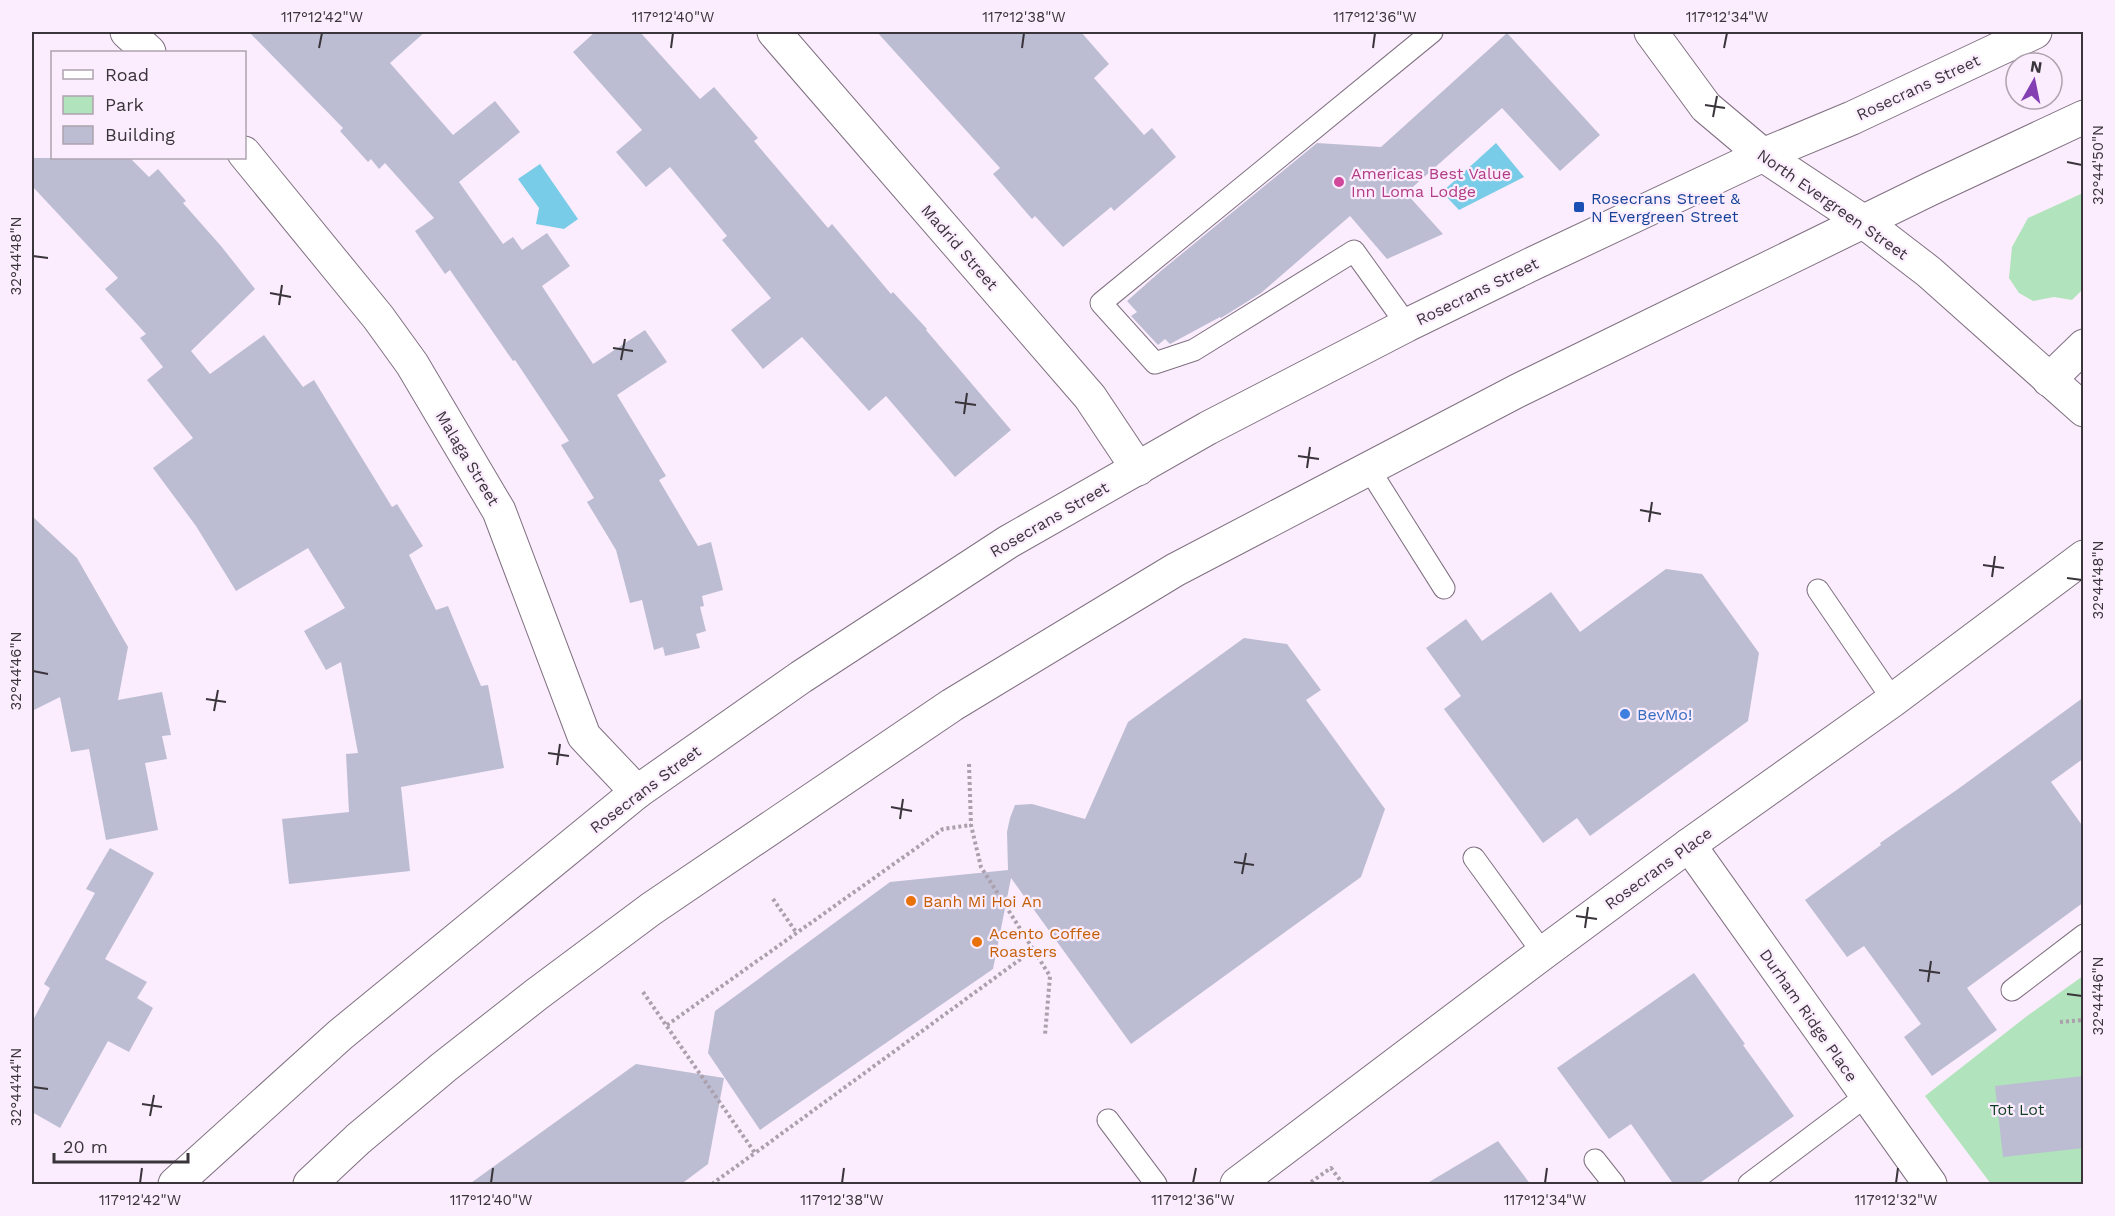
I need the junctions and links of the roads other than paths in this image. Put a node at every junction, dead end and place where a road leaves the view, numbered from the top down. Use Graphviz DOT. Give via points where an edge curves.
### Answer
graph roads {
  1 [pos="127,32"];
  2 [pos="774,32"];
  3 [pos="1432,32"];
  4 [pos="1651,32"];
  5 [pos="2035,32"];
  6 [pos="1996,40"];
  7 [pos="148,51"];
  8 [pos="2084,117"];
  9 [pos="246,155"];
  10 [pos="1762,156"];
  11 [pos="1864,222"];
  12 [pos="1407,325"];
  13 [pos="2084,346"];
  14 [pos="2049,380"];
  15 [pos="2084,410"];
  16 [pos="1138,469"];
  17 [pos="1369,469"];
  18 [pos="2084,557"];
  19 [pos="1444,588"];
  20 [pos="1818,590"];
  21 [pos="1893,700"];
  22 [pos="637,792"];
  23 [pos="1689,845"];
  24 [pos="1474,858"];
  25 [pos="2084,935"];
  26 [pos="1543,953"];
  27 [pos="2012,990"];
  28 [pos="1866,1096"];
  29 [pos="1108,1120"];
  30 [pos="1595,1160"];
  31 [pos="175,1185"];
  32 [pos="310,1185"];
  33 [pos="1155,1185"];
  34 [pos="1237,1185"];
  35 [pos="1614,1185"];
  36 [pos="1749,1185"];
  37 [pos="1930,1185"];
  1 -- 7 [label="main road"];
  2 -- 16 [label="main road, Madrid Street" via="1090,397"];
  3 -- 12 [label="lane" via="1101,303 1155,363 1194,350 1354,251"];
  4 -- 10 [label="main road, North Evergreen Street" via="1706,107"];
  5 -- 6 [label="main road, Rosecrans Street"];
  6 -- 10 [label="main road, Rosecrans Street" via="1852,118"];
  8 -- 11 [label="main road"];
  9 -- 22 [label="main road, Malaga Street" via="412,364 499,511 584,736"];
  10 -- 11 [label="main road, North Evergreen Street"];
  10 -- 12 [label="main road, Rosecrans Street"];
  11 -- 14 [label="main road, North Evergreen Street" via="1929,272"];
  11 -- 17 [label="main road" via="1517,391"];
  12 -- 16 [label="main road, Rosecrans Street" via="1208,428"];
  13 -- 14 [label="main road"];
  14 -- 15 [label="main road, North Evergreen Street"];
  16 -- 22 [label="main road, Rosecrans Street" via="1008,542 908,605"];
  17 -- 19 [label="lane"];
  17 -- 32 [label="main road" via="1175,570 952,705 798,808 651,909 537,994 358,1139"];
  18 -- 21 [label="main road, Rosecrans Place"];
  20 -- 21 [label="lane"];
  21 -- 23 [label="main road, Rosecrans Place"];
  22 -- 31 [label="main road, Rosecrans Street" via="340,1035"];
  23 -- 26 [label="main road, Rosecrans Place"];
  23 -- 28 [label="main road, Durham Ridge Place"];
  24 -- 26 [label="lane"];
  25 -- 27 [label="lane"];
  26 -- 34 [label="main road, Rosecrans Place"];
  28 -- 36 [label="lane"];
  28 -- 37 [label="main road, Durham Ridge Place"];
  29 -- 33 [label="lane"];
  30 -- 35 [label="lane"];
}
